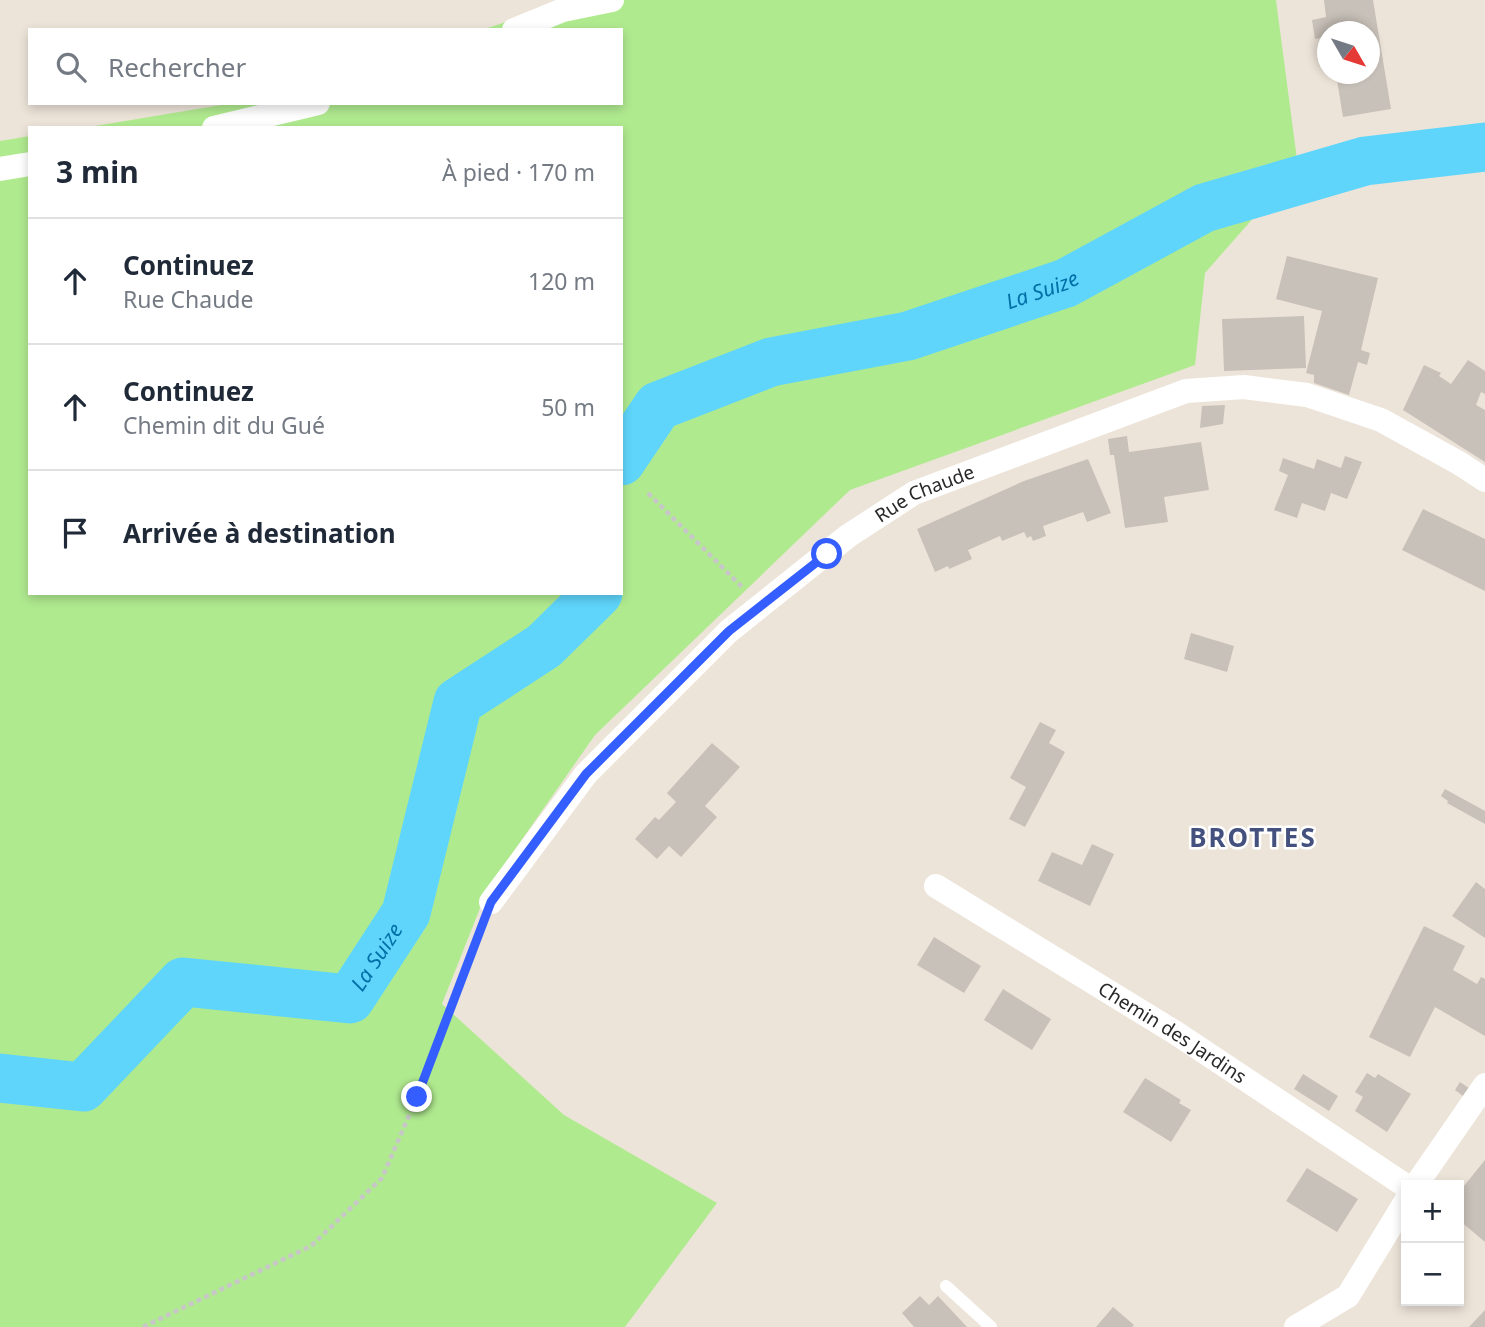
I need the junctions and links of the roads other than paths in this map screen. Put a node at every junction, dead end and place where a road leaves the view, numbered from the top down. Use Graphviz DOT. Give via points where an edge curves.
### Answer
graph roads {
  1 [pos="612,0"];
  2 [pos="519,28"];
  3 [pos="310,105"];
  4 [pos="222,126"];
  5 [pos="28,164"];
  6 [pos="0,169"];
  7 [pos="1485,481"];
  8 [pos="936,886"];
  9 [pos="491,902"];
  10 [pos="1485,1085"];
  11 [pos="1419,1180"];
  12 [pos="1401,1183"];
  13 [pos="1401,1209"];
  14 [pos="946,1286"];
  15 [pos="1348,1296"];
  16 [pos="990,1327"];
  17 [pos="1296,1327"];
  18 [pos="1333,1327"];
  1 -- 2 [label="street" via="563,10"];
  3 -- 4 [label="street"];
  5 -- 6 [label="street"];
  7 -- 9 [label="street, Rue Chaude" via="1381,420 1307,395 1244,387 1186,391 914,493 848,536 729,631 586,774"];
  8 -- 12 [label="street, Chemin des Jardins" via="1176,1033"];
  10 -- 11 [label="street"];
  13 -- 15 [label="street"];
  14 -- 16 [label="lane"];
  15 -- 17 [label="street"];
  15 -- 18 [label="street"];
}
